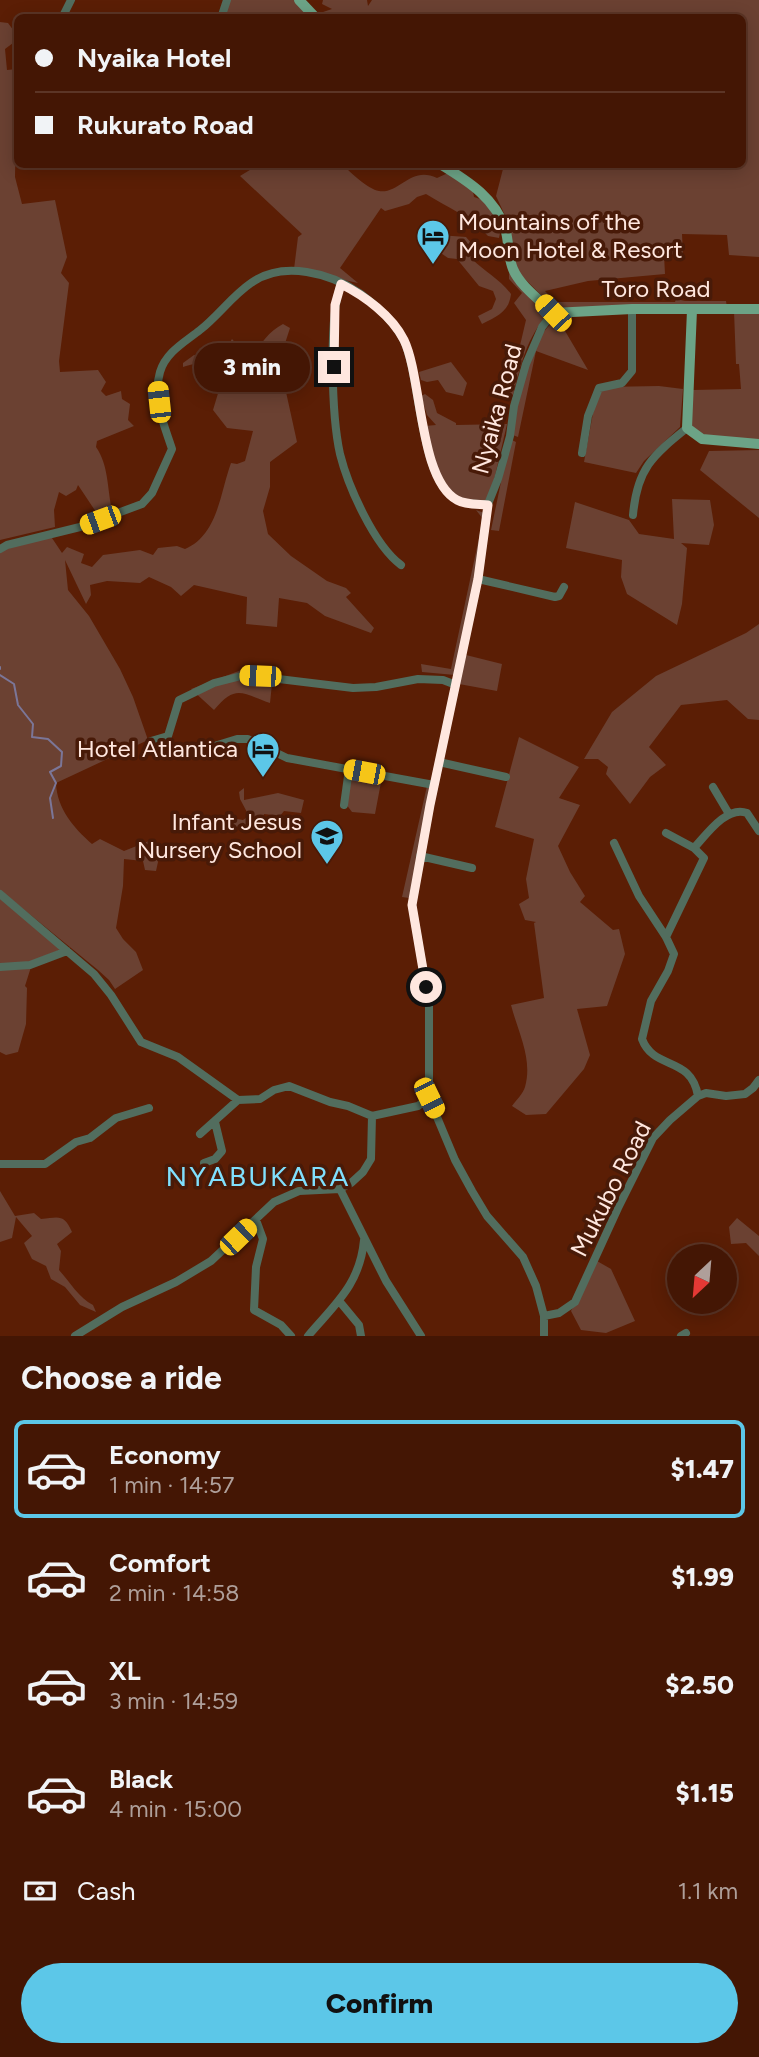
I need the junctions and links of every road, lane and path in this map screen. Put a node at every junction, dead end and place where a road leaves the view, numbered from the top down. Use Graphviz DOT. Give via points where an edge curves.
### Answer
graph roads {
  1 [pos="71,0"];
  2 [pos="298,1"];
  3 [pos="64,14"];
  4 [pos="312,14"];
  5 [pos="445,168"];
  6 [pos="341,284"];
  7 [pos="632,309"];
  8 [pos="759,309"];
  9 [pos="692,310"];
  10 [pos="553,313"];
  11 [pos="687,428"];
  12 [pos="759,444"];
  13 [pos="582,453"];
  14 [pos="488,505"];
  15 [pos="633,515"];
  16 [pos="0,549"];
  17 [pos="401,565"];
  18 [pos="478,579"];
  19 [pos="564,587"];
  20 [pos="456,685"];
  21 [pos="151,741"];
  22 [pos="211,747"];
  23 [pos="439,762"];
  24 [pos="349,769"];
  25 [pos="506,777"];
  26 [pos="434,785"];
  27 [pos="713,787"];
  28 [pos="344,805"];
  29 [pos="730,814"];
  30 [pos="759,831"];
  31 [pos="666,834"];
  32 [pos="614,843"];
  33 [pos="694,848"];
  34 [pos="420,856"];
  35 [pos="472,867"];
  36 [pos="0,894"];
  37 [pos="666,937"];
  38 [pos="67,951"];
  39 [pos="0,967"];
  40 [pos="759,1080"];
  41 [pos="698,1096"];
  42 [pos="429,1098"];
  43 [pos="238,1100"];
  44 [pos="149,1108"];
  45 [pos="372,1116"];
  46 [pos="215,1122"];
  47 [pos="200,1134"];
  48 [pos="204,1163"];
  49 [pos="0,1164"];
  50 [pos="340,1189"];
  51 [pos="256,1220"];
  52 [pos="364,1240"];
  53 [pos="340,1301"];
  54 [pos="544,1316"];
  55 [pos="75,1336"];
  56 [pos="290,1336"];
  57 [pos="308,1336"];
  58 [pos="360,1336"];
  59 [pos="421,1336"];
  60 [pos="544,1336"];
  1 -- 3 [label="street"];
  2 -- 4 [label="main road"];
  5 -- 10 [label="main road" via="488,199 500,215 513,270"];
  6 -- 14 [label="street" via="373,305 404,340 426,440 448,493 467,503"];
  6 -- 16 [label="street" via="296,270 253,281 172,351 163,365 157,385 160,419 172,449 148,499 80,527"];
  6 -- 17 [label="street" via="333,341 341,456 378,538"];
  7 -- 9 [label="main road, Toro Road"];
  7 -- 10 [label="main road, Toro Road"];
  7 -- 13 [label="street" via="632,371 626,381 599,387"];
  8 -- 9 [label="main road, Toro Road"];
  9 -- 11 [label="main road"];
  10 -- 14 [label="street, Nyaika Road" via="541,327 526,364"];
  11 -- 12 [label="main road" via="702,439"];
  11 -- 15 [label="street" via="645,468"];
  14 -- 18 [label="street, Nyaika Road"];
  18 -- 19 [label="street" via="555,597"];
  18 -- 20 [label="street, Nyaika Road"];
  20 -- 21 [label="street" via="418,678 353,688 245,675 214,682 179,699 168,736"];
  20 -- 23 [label="street, Nyaika Road"];
  22 -- 24 [label="street" via="248,739 287,758"];
  23 -- 25 [label="street"];
  23 -- 26 [label="street, Nyaika Road"];
  24 -- 26 [label="street"];
  24 -- 28 [label="street"];
  26 -- 34 [label="street, Nyaika Road"];
  27 -- 29 [label="street"];
  29 -- 30 [label="street" via="744,811"];
  29 -- 33 [label="street"];
  31 -- 33 [label="street"];
  32 -- 37 [label="street" via="639,896"];
  33 -- 37 [label="street" via="703,863"];
  34 -- 35 [label="street"];
  34 -- 42 [label="street, Nyaika Road" via="412,905 429,1004"];
  36 -- 38 [label="street"];
  37 -- 41 [label="street" via="674,954 651,1001 642,1039 650,1052 690,1074"];
  38 -- 39 [label="street" via="30,965"];
  38 -- 43 [label="street" via="102,983 141,1042 178,1057"];
  40 -- 41 [label="street" via="745,1094"];
  41 -- 54 [label="street, Mukubo Road" via="653,1138 575,1302"];
  42 -- 45 [label="street" via="418,1106"];
  42 -- 54 [label="street" via="472,1191 523,1257"];
  43 -- 45 [label="street" via="260,1099 289,1086"];
  43 -- 46 [label="street"];
  44 -- 49 [label="street" via="116,1118 45,1164"];
  45 -- 50 [label="street" via="371,1159 359,1177"];
  46 -- 47 [label="street"];
  46 -- 48 [label="street" via="222,1151"];
  50 -- 51 [label="street" via="290,1193"];
  50 -- 52 [label="street"];
  51 -- 55 [label="street" via="193,1273"];
  51 -- 56 [label="street" via="263,1240 254,1310 281,1325"];
  52 -- 53 [label="street" via="358,1268"];
  52 -- 59 [label="street"];
  53 -- 57 [label="street"];
  53 -- 58 [label="street" via="359,1325"];
  54 -- 60 [label="street"];
}
